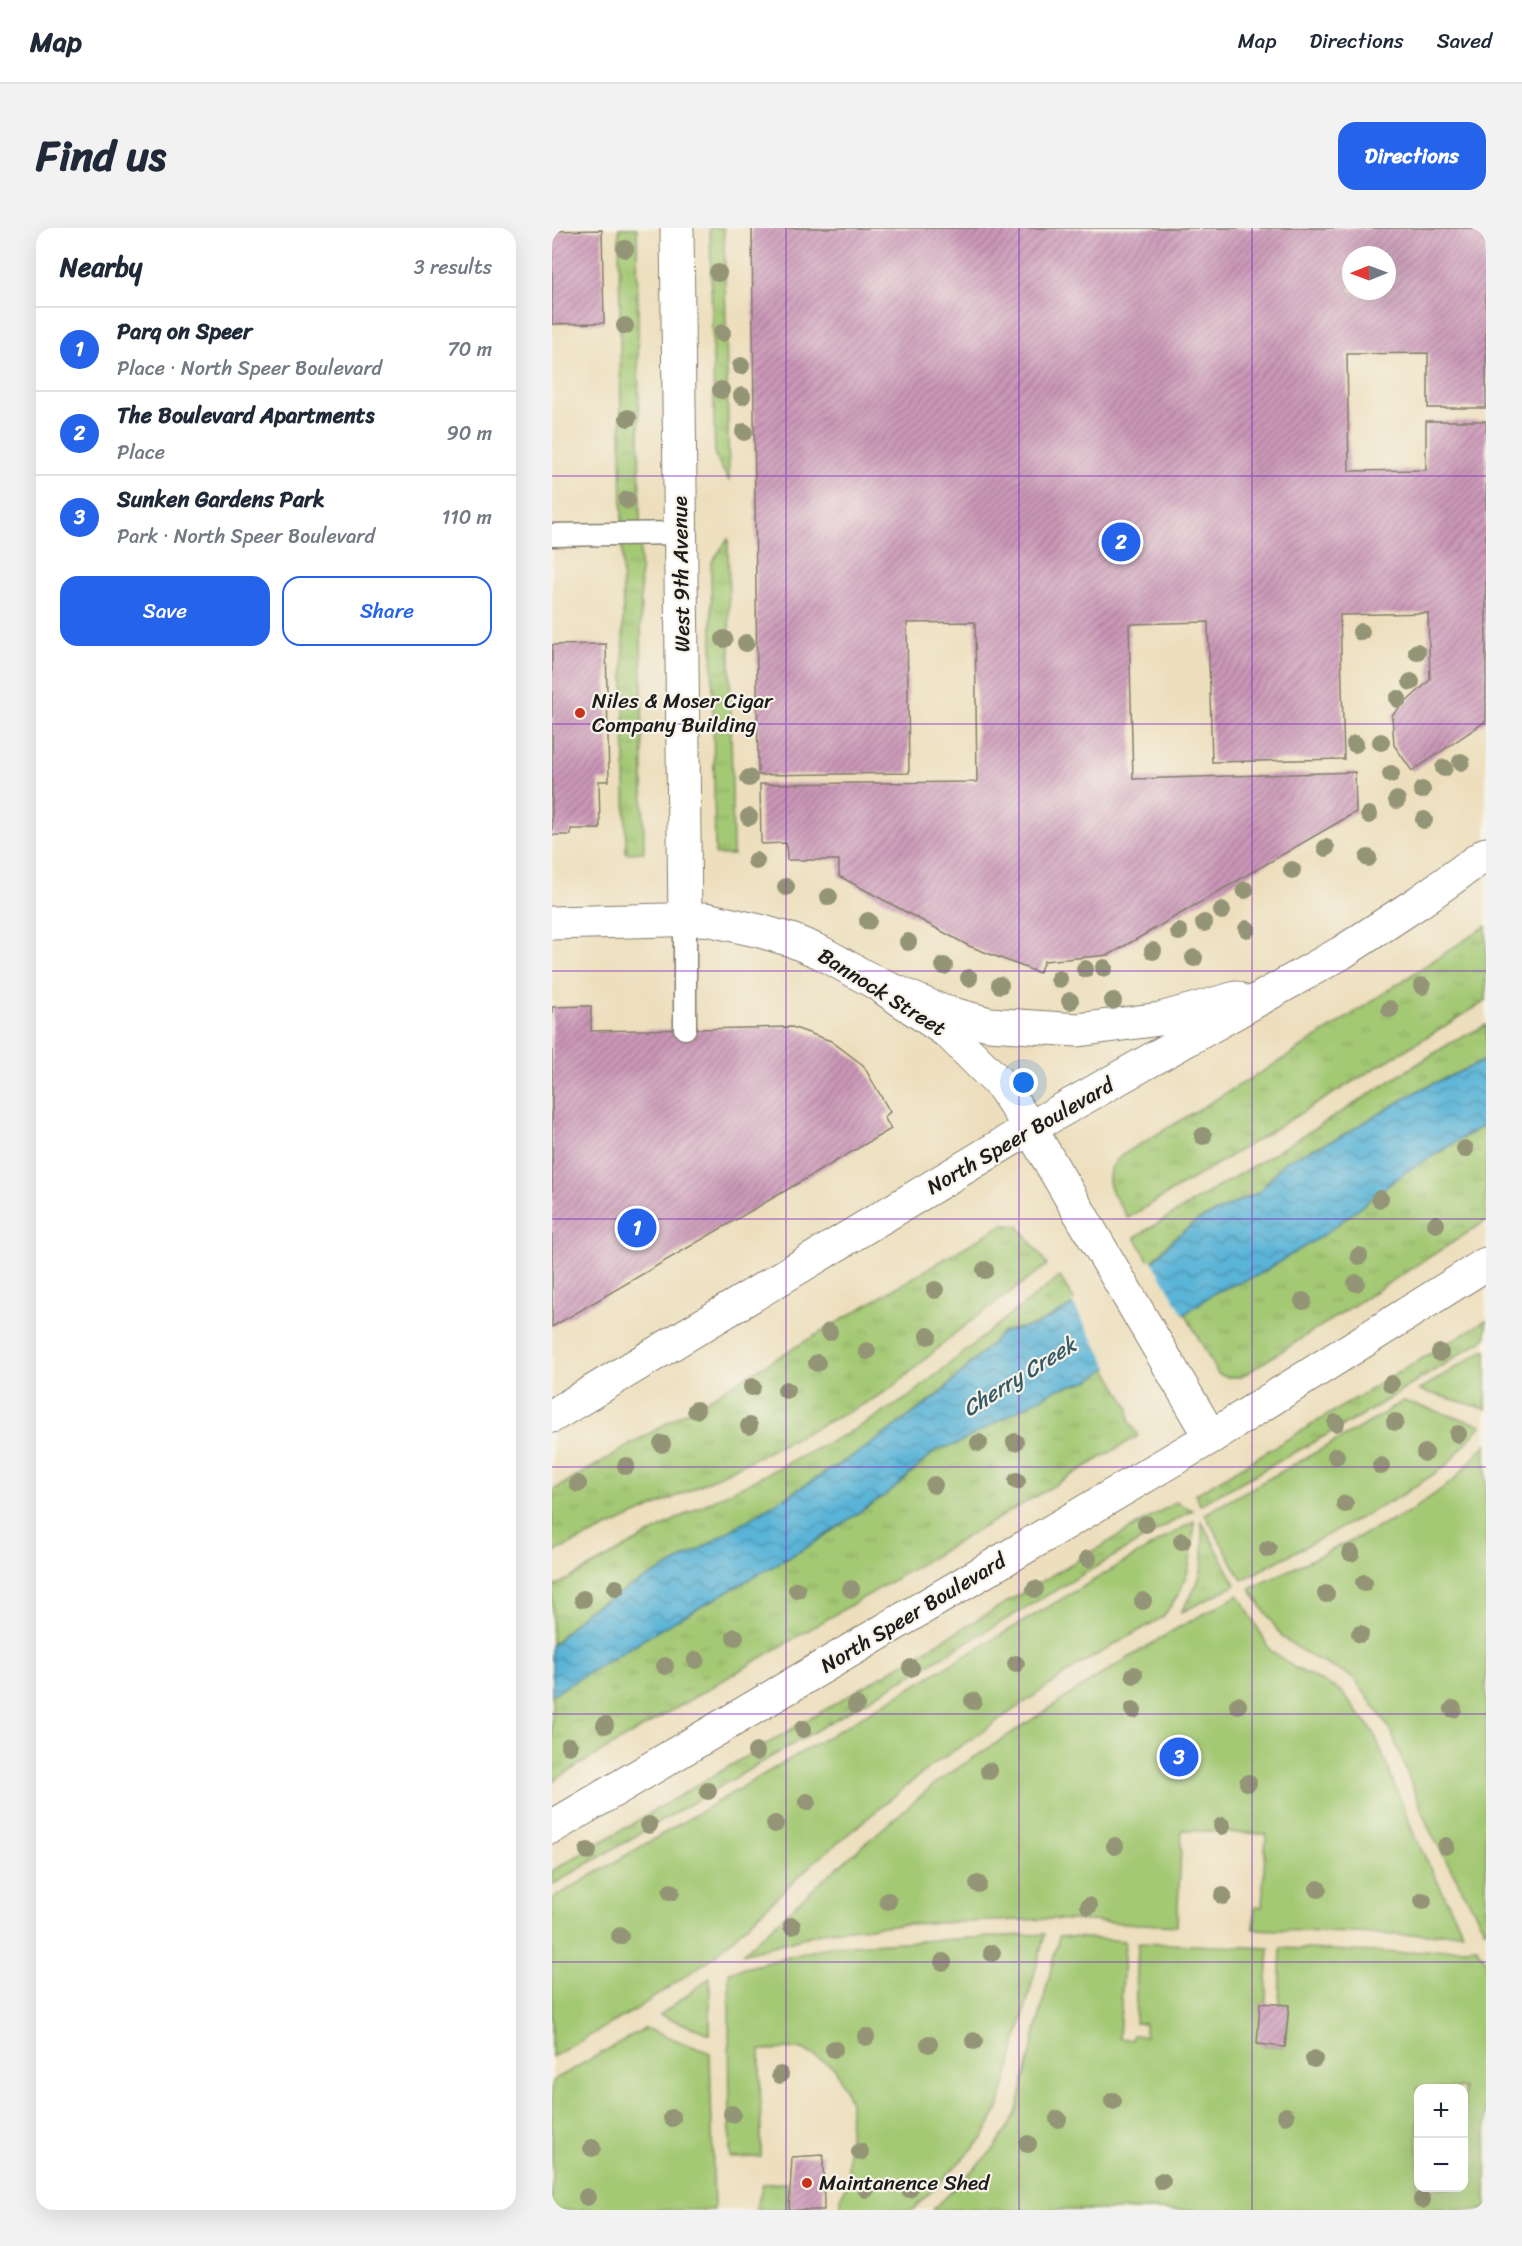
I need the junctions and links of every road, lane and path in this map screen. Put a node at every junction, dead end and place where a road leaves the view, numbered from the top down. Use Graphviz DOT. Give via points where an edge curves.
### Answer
graph roads {
  1 [pos="677,228"];
  2 [pos="680,533"];
  3 [pos="552,535"];
  4 [pos="1486,854"];
  5 [pos="685,920"];
  6 [pos="552,923"];
  7 [pos="876,983"];
  8 [pos="1284,985"];
  9 [pos="685,1028"];
  10 [pos="1030,1128"];
  11 [pos="1486,1264"];
  12 [pos="552,1416"];
  13 [pos="1211,1437"];
  14 [pos="552,1827"];
  1 -- 2 [label="main road, West 9th Avenue"];
  2 -- 3 [label="lane"];
  2 -- 5 [label="main road, West 9th Avenue"];
  4 -- 8 [label="main road, North Speer Boulevard" via="1387,924"];
  5 -- 6 [label="main road, Bannock Street"];
  5 -- 7 [label="main road, Bannock Street" via="730,923 791,940"];
  5 -- 9 [label="lane"];
  7 -- 8 [label="main road" via="941,1011 989,1024 1078,1030 1160,1019"];
  7 -- 10 [label="main road, Bannock Street" via="972,1053 1004,1087"];
  8 -- 10 [label="main road, North Speer Boulevard"];
  10 -- 12 [label="main road, North Speer Boulevard"];
  10 -- 13 [label="main road, Bannock Street"];
  11 -- 13 [label="main road, North Speer Boulevard"];
  13 -- 14 [label="main road, North Speer Boulevard"];
}
